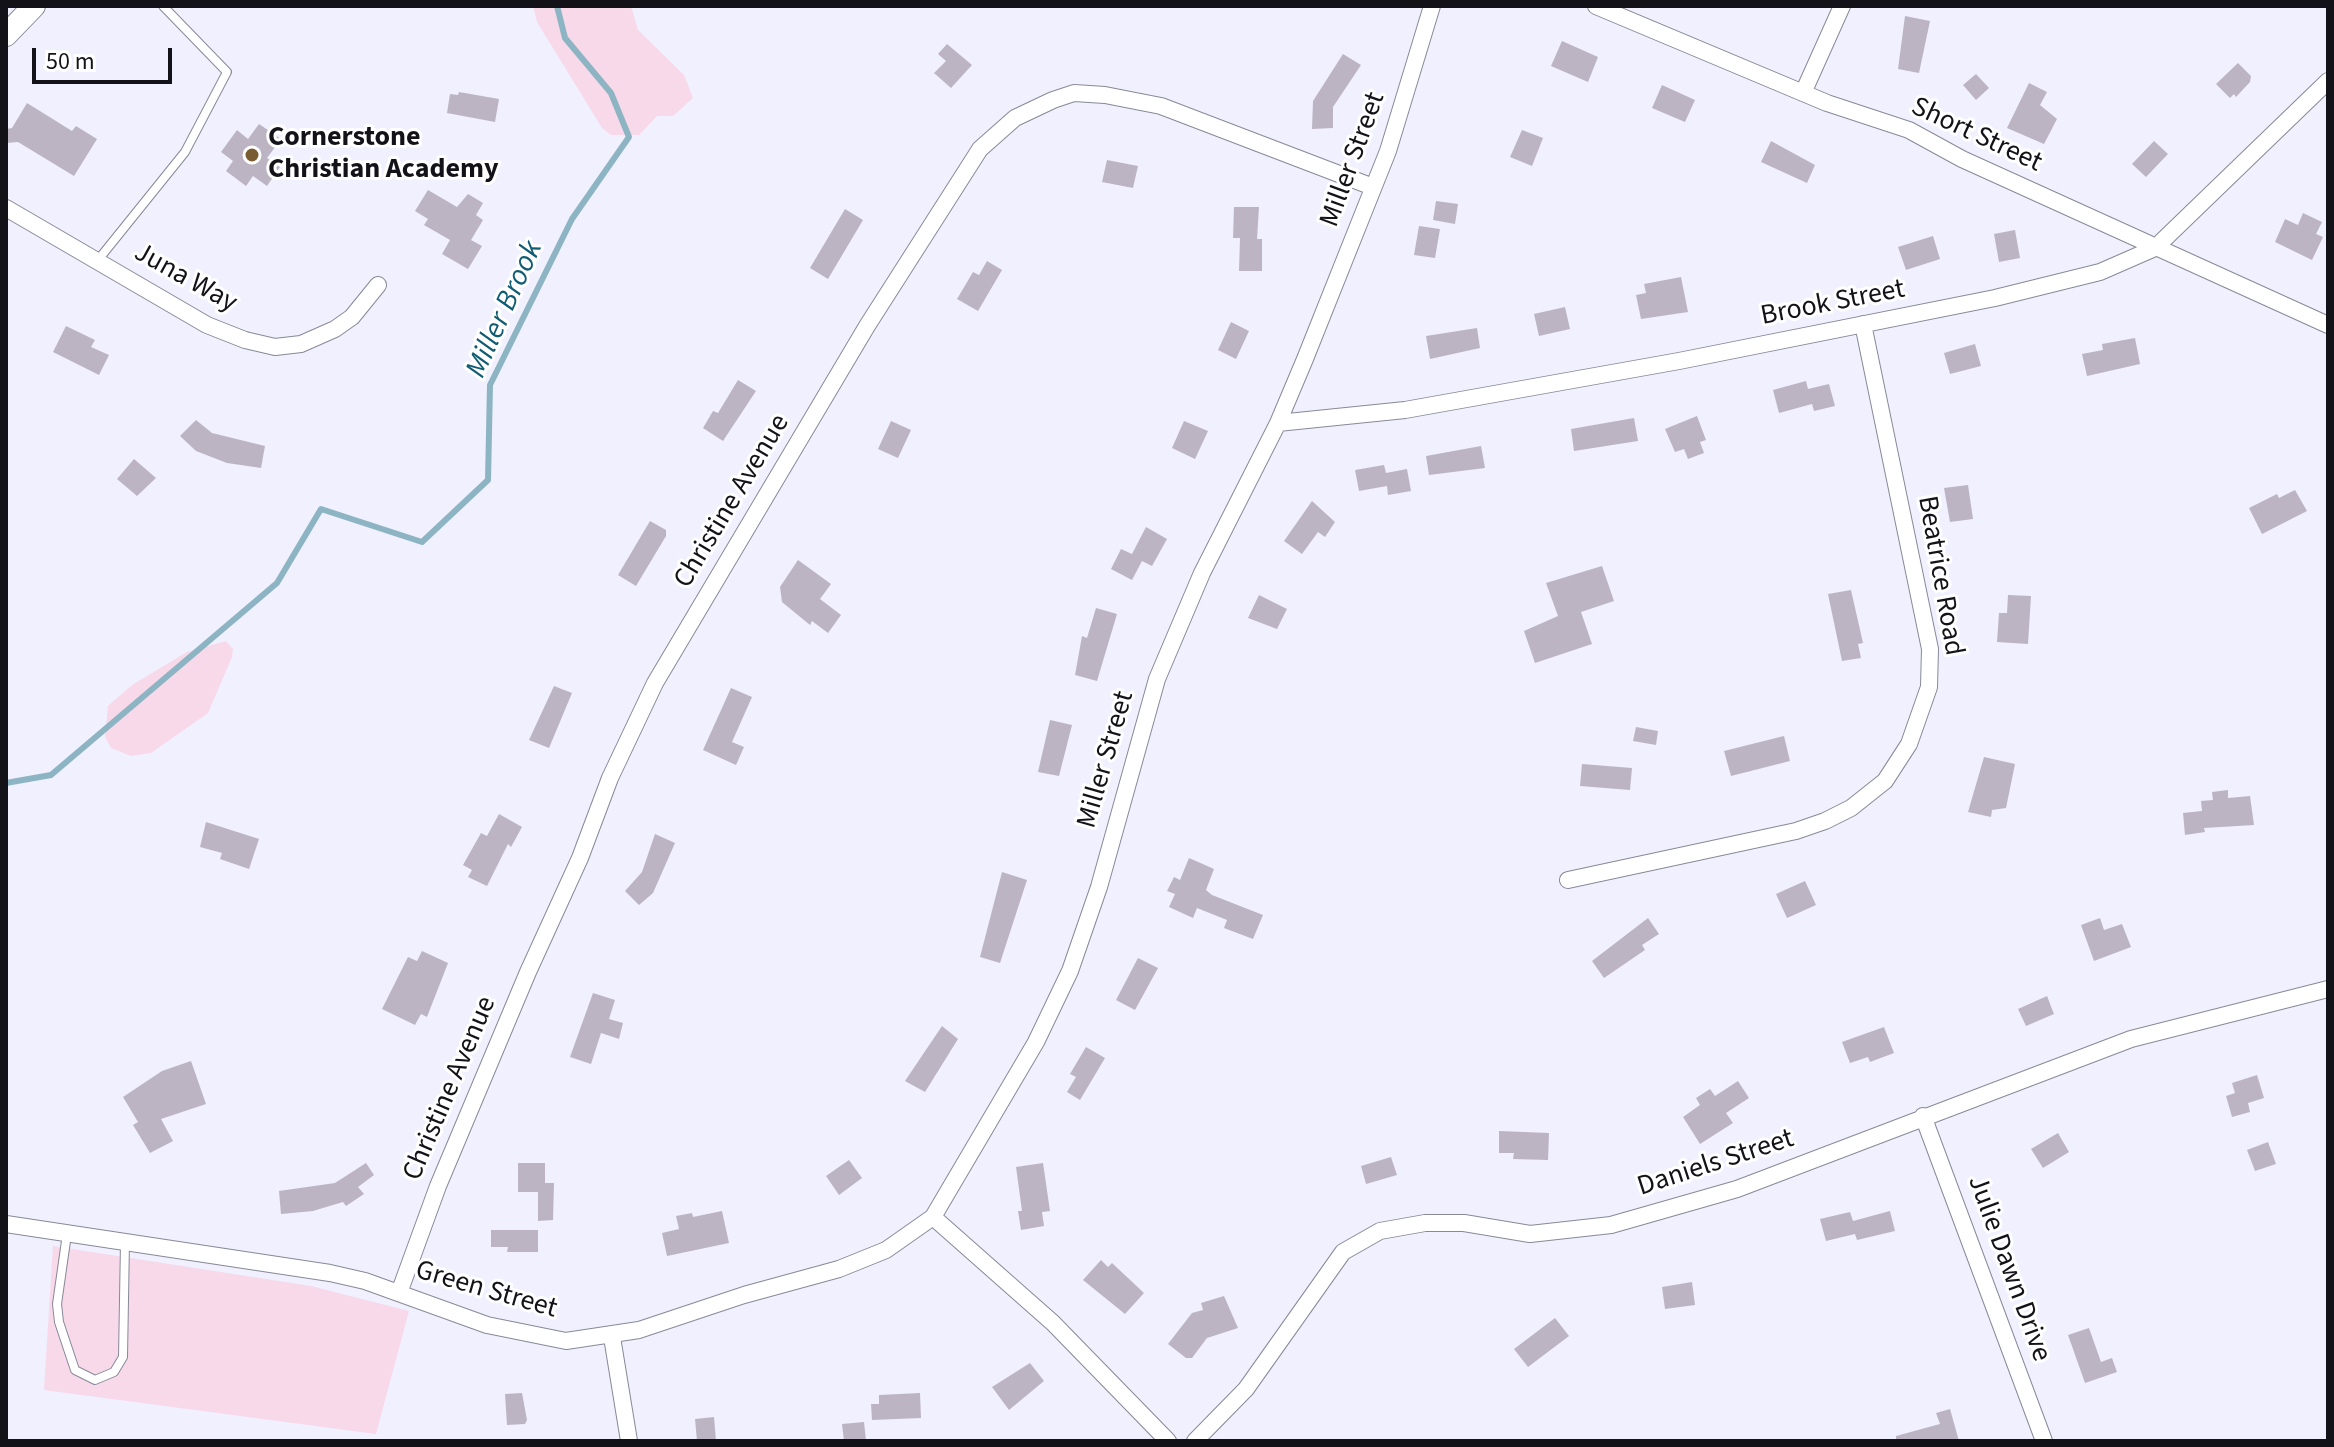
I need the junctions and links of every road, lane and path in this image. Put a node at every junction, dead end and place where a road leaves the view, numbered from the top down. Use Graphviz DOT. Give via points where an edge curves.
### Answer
graph roads {
  1 [pos="34,6"];
  2 [pos="163,6"];
  3 [pos="1432,6"];
  4 [pos="1596,6"];
  5 [pos="1842,6"];
  6 [pos="6,35"];
  7 [pos="2328,81"];
  8 [pos="1803,93"];
  9 [pos="1373,187"];
  10 [pos="6,208"];
  11 [pos="2155,248"];
  12 [pos="98,260"];
  13 [pos="378,285"];
  14 [pos="1863,324"];
  15 [pos="2328,325"];
  16 [pos="1278,423"];
  17 [pos="1568,880"];
  18 [pos="2328,989"];
  19 [pos="1923,1116"];
  20 [pos="933,1217"];
  21 [pos="6,1224"];
  22 [pos="67,1234"];
  23 [pos="125,1241"];
  24 [pos="399,1293"];
  25 [pos="612,1337"];
  26 [pos="629,1441"];
  27 [pos="1168,1441"];
  28 [pos="1195,1441"];
  29 [pos="2044,1441"];
  1 -- 6 [label="street"];
  2 -- 12 [label="lane" via="227,72 185,152"];
  3 -- 9 [label="street, Miller Street"];
  4 -- 8 [label="street, Short Street"];
  5 -- 8 [label="street"];
  7 -- 11 [label="street, Brook Street"];
  8 -- 11 [label="street, Short Street" via="1909,130"];
  9 -- 16 [label="street, Miller Street"];
  9 -- 24 [label="street, Christine Avenue" via="1161,106 1105,95 1074,93 1053,100 1015,118 980,149 867,326 655,683 438,1186"];
  10 -- 12 [label="street, Juna Way"];
  11 -- 14 [label="street, Brook Street" via="2100,272"];
  11 -- 15 [label="street, Short Street"];
  12 -- 13 [label="street, Juna Way" via="207,325 275,347 301,344 335,329"];
  14 -- 16 [label="street, Brook Street" via="1405,410"];
  14 -- 17 [label="street, Beatrice Road" via="1930,649 1929,687 1909,744 1885,781 1825,821"];
  16 -- 20 [label="street, Miller Street" via="1202,573 1157,679 1070,971 1036,1042"];
  18 -- 19 [label="street, Daniels Street" via="2131,1039"];
  19 -- 28 [label="street, Daniels Street" via="1737,1189 1611,1225 1530,1234 1464,1223 1380,1231 1343,1252 1246,1389"];
  19 -- 29 [label="street, Julie Dawn Drive"];
  20 -- 25 [label="street, Green Street" via="886,1250 839,1269"];
  20 -- 27 [label="street" via="1053,1323"];
  21 -- 22 [label="street, Green Street"];
  22 -- 23 [label="street, Green Street"];
  22 -- 23 [label="lane" via="59,1322 75,1370 95,1380 114,1372 123,1357"];
  23 -- 24 [label="street, Green Street" via="330,1273"];
  24 -- 25 [label="street, Green Street" via="520,1333 566,1341"];
  25 -- 26 [label="street"];
}
